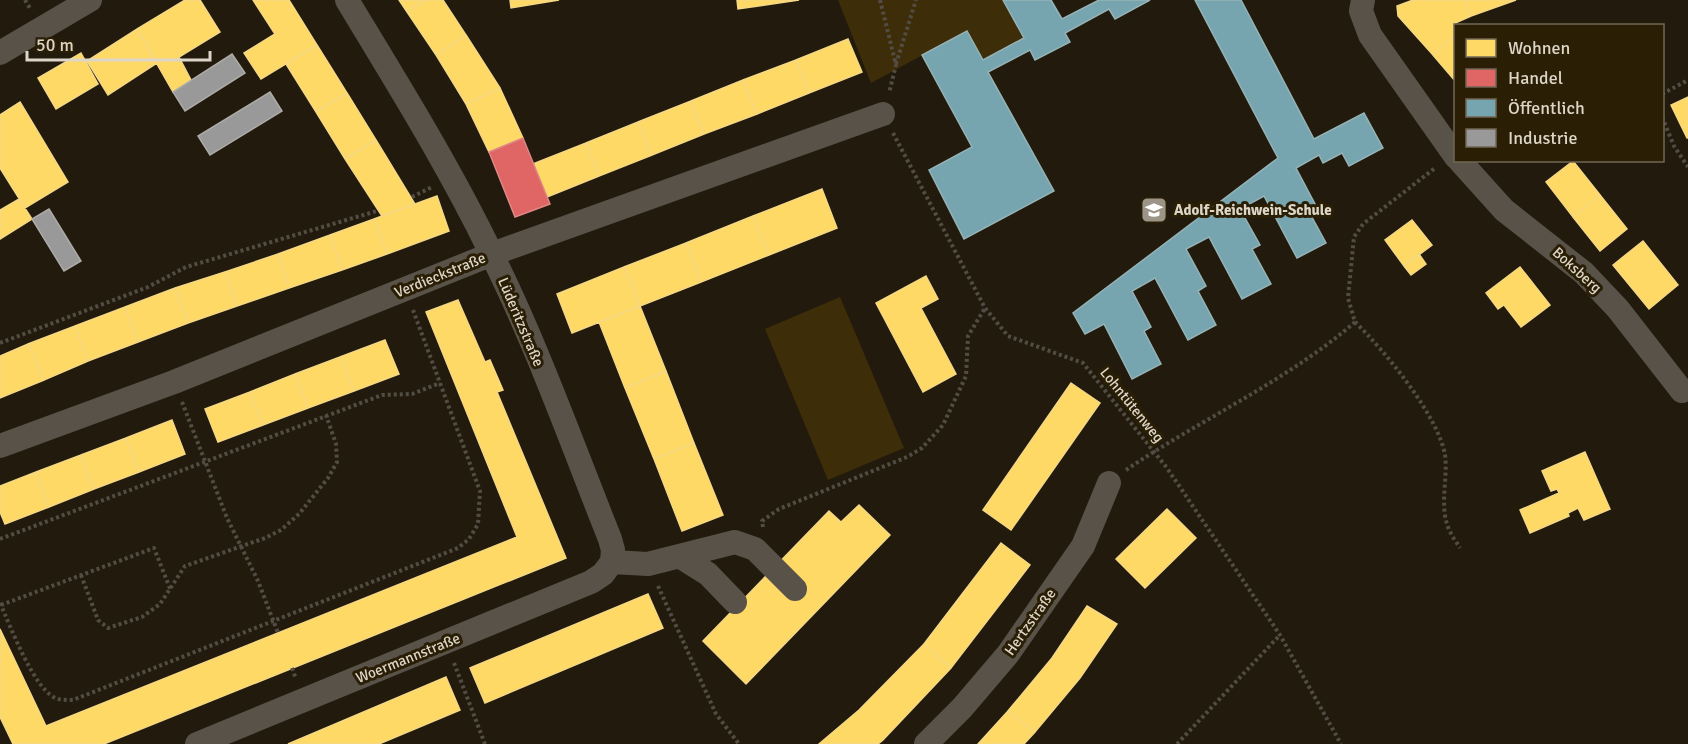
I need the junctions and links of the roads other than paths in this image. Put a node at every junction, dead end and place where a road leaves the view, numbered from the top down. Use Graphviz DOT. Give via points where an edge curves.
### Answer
graph roads {
  1 [pos="90,0"];
  2 [pos="347,0"];
  3 [pos="1363,0"];
  4 [pos="0,53"];
  5 [pos="883,114"];
  6 [pos="1454,154"];
  7 [pos="1461,162"];
  8 [pos="492,254"];
  9 [pos="1662,366"];
  10 [pos="1688,366"];
  11 [pos="1682,391"];
  12 [pos="0,446"];
  13 [pos="1108,483"];
  14 [pos="681,557"];
  15 [pos="612,562"];
  16 [pos="795,589"];
  17 [pos="735,602"];
  18 [pos="197,744"];
  19 [pos="926,744"];
  1 -- 4 [label="street"];
  2 -- 8 [label="street, Lüderitzstraße"];
  3 -- 6 [label="street, Boksberg" via="1361,11 1370,35"];
  5 -- 8 [label="street, Verdieckstraße"];
  7 -- 9 [label="street, Boksberg" via="1504,210 1584,273"];
  8 -- 12 [label="street, Verdieckstraße" via="174,382"];
  8 -- 15 [label="street, Lüderitzstraße" via="610,539"];
  9 -- 10 [label="street"];
  9 -- 11 [label="street, Boksberg"];
  13 -- 19 [label="street, Hertzstraße" via="1083,546 1008,654"];
  14 -- 15 [label="street" via="648,564"];
  14 -- 16 [label="street" via="735,542 755,549"];
  14 -- 17 [label="street" via="708,574"];
  15 -- 18 [label="street, Woermannstraße" via="591,582"];
}
